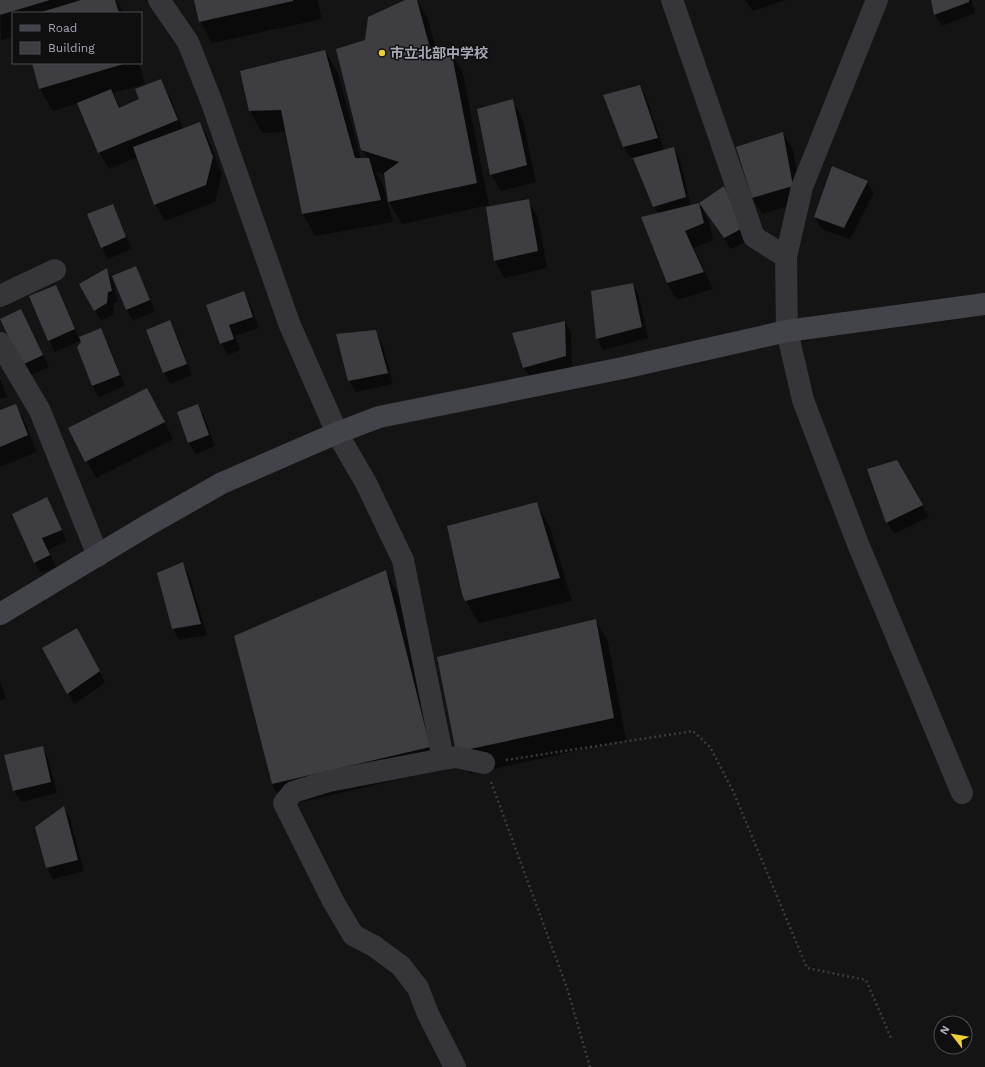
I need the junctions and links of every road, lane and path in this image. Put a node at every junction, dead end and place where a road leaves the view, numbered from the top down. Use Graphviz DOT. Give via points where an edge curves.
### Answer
graph roads {
  1 [pos="159,0"];
  2 [pos="672,0"];
  3 [pos="877,0"];
  4 [pos="786,257"];
  5 [pos="56,270"];
  6 [pos="0,296"];
  7 [pos="985,304"];
  8 [pos="787,331"];
  9 [pos="0,343"];
  10 [pos="337,433"];
  11 [pos="98,556"];
  12 [pos="0,614"];
  13 [pos="444,759"];
  14 [pos="484,763"];
  15 [pos="962,793"];
  16 [pos="891,1038"];
  17 [pos="455,1067"];
  18 [pos="590,1067"];
  1 -- 10 [label="street" via="188,42 289,323"];
  2 -- 4 [label="street" via="754,237"];
  3 -- 4 [label="street" via="802,187"];
  4 -- 8 [label="street"];
  5 -- 6 [label="street"];
  7 -- 8 [label="street"];
  8 -- 10 [label="street" via="624,368 379,417"];
  8 -- 15 [label="street" via="804,400 852,530"];
  9 -- 11 [label="street" via="40,411"];
  10 -- 11 [label="street" via="222,484"];
  10 -- 13 [label="street" via="366,483 403,560"];
  11 -- 12 [label="street"];
  13 -- 14 [label="street" via="456,757"];
  13 -- 17 [label="street" via="329,781 294,792 284,803 333,901 353,934 401,966 414,983"];
  14 -- 16 [label="path" via="693,731 710,747 733,791 807,968 866,980"];
  14 -- 18 [label="path" via="567,988"];
}
